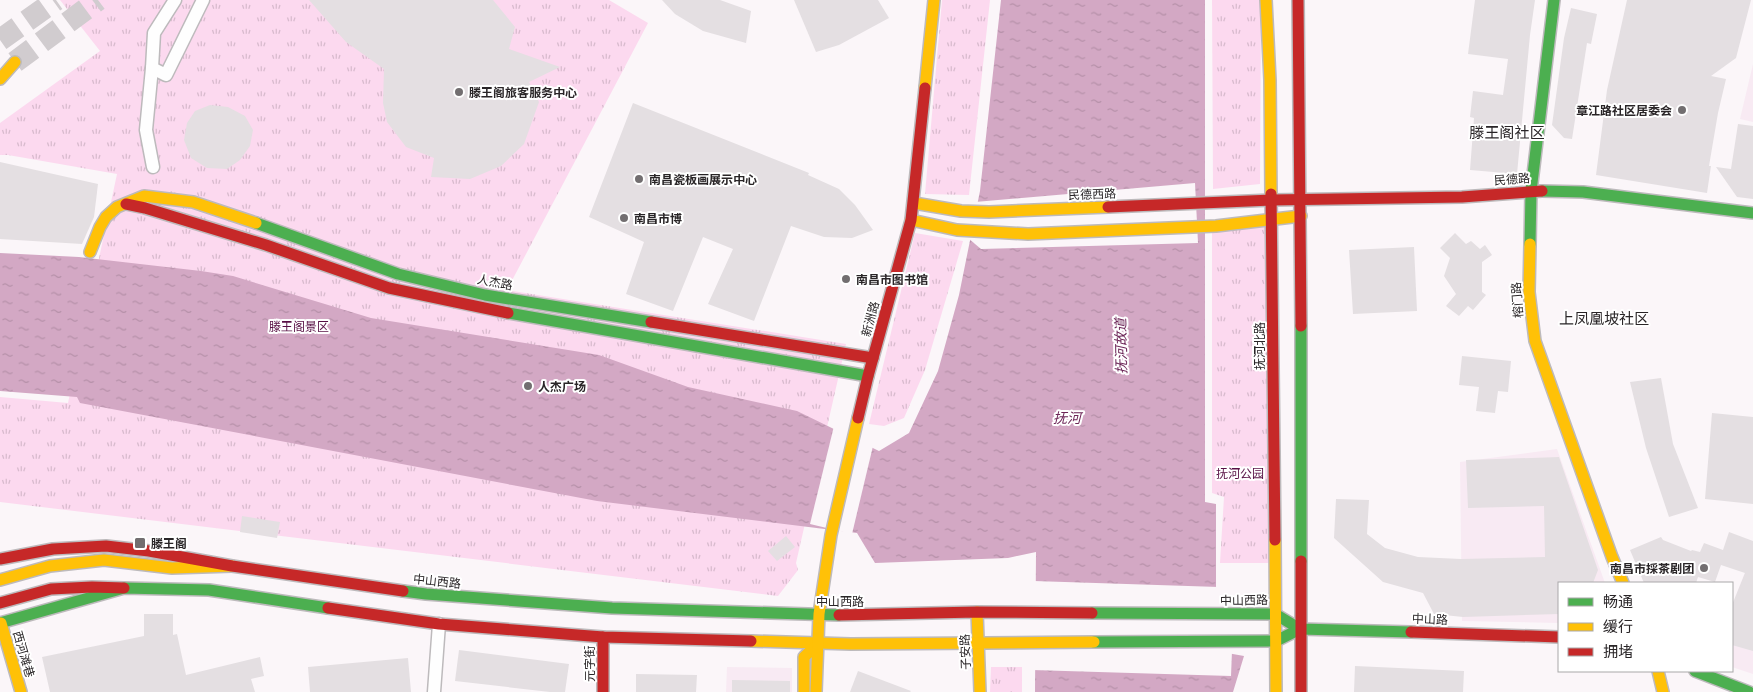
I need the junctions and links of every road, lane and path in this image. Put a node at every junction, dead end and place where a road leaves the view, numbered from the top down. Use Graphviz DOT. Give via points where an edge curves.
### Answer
graph roads {
  1 [pos="175,0"];
  2 [pos="203,0"];
  3 [pos="934,0"];
  4 [pos="1266,0"];
  5 [pos="1298,0"];
  6 [pos="1554,0"];
  7 [pos="152,68"];
  8 [pos="0,73"];
  9 [pos="0,79"];
  10 [pos="152,167"];
  11 [pos="1532,191"];
  12 [pos="1272,200"];
  13 [pos="1301,200"];
  14 [pos="914,203"];
  15 [pos="123,204"];
  16 [pos="1753,213"];
  17 [pos="1301,216"];
  18 [pos="1272,219"];
  19 [pos="911,220"];
  20 [pos="90,252"];
  21 [pos="873,358"];
  22 [pos="868,376"];
  23 [pos="0,559"];
  24 [pos="232,566"];
  25 [pos="0,580"];
  26 [pos="1623,582"];
  27 [pos="124,588"];
  28 [pos="0,602"];
  29 [pos="977,612"];
  30 [pos="819,614"];
  31 [pos="1275,614"];
  32 [pos="0,623"];
  33 [pos="439,624"];
  34 [pos="1300,629"];
  35 [pos="603,636"];
  36 [pos="1558,637"];
  37 [pos="1276,641"];
  38 [pos="978,642"];
  39 [pos="818,644"];
  40 [pos="1658,672"];
  41 [pos="1699,672"];
  42 [pos="21,692"];
  43 [pos="434,692"];
  44 [pos="603,692"];
  45 [pos="804,692"];
  46 [pos="816,692"];
  47 [pos="980,692"];
  48 [pos="1276,692"];
  49 [pos="1301,692"];
  50 [pos="1663,692"];
  51 [pos="1749,692"];
  1 -- 7 [label="street" via="154,33"];
  2 -- 7 [label="street" via="166,75"];
  3 -- 14 [label="main road, 新洲路"];
  4 -- 12 [label="main road, 抚河北路"];
  5 -- 13 [label="main road"];
  6 -- 11 [label="main road, 榕门路"];
  7 -- 10 [label="street" via="146,130"];
  8 -- 9 [label="main road" via="15,62"];
  11 -- 13 [label="main road, 民德路" via="1462,197"];
  11 -- 16 [label="main road, 民德路" via="1583,192"];
  11 -- 26 [label="main road, 榕门路" via="1529,292 1535,341"];
  12 -- 13 [label="main road, 民德路"];
  12 -- 14 [label="main road, 民德西路" via="989,212"];
  12 -- 18 [label="main road, 抚河北路"];
  13 -- 17 [label="main road"];
  14 -- 19 [label="main road, 新洲路"];
  15 -- 20 [label="main road, 人杰路" via="106,217"];
  15 -- 21 [label="main road, 人杰路" via="144,196 193,202 398,274 484,295"];
  15 -- 22 [label="main road" via="266,246 389,288 507,313"];
  17 -- 18 [label="main road"];
  17 -- 34 [label="main road"];
  18 -- 19 [label="main road" via="1245,224 1028,234 957,230"];
  18 -- 31 [label="main road, 抚河北路"];
  19 -- 21 [label="main road, 新洲路"];
  21 -- 22 [label="main road, 新洲路"];
  22 -- 30 [label="main road, 新洲路" via="831,535"];
  23 -- 24 [label="main road, 中山西路" via="53,549 106,546"];
  24 -- 25 [label="main road" via="172,568 104,560 50,566"];
  24 -- 30 [label="main road, 中山西路" via="426,594 612,608"];
  27 -- 28 [label="main road" via="51,589"];
  27 -- 32 [label="main road"];
  27 -- 33 [label="main road" via="209,590"];
  29 -- 30 [label="main road, 中山西路"];
  29 -- 31 [label="main road, 中山西路"];
  29 -- 38 [label="main road, 子安路"];
  30 -- 39 [label="main road, 新洲路"];
  31 -- 34 [label="main road, 中山西路"];
  31 -- 37 [label="main road, 抚河北路"];
  32 -- 42 [label="main road, 西河滩巷"];
  33 -- 35 [label="main road"];
  33 -- 43 [label="street"];
  34 -- 36 [label="main road, 中山路"];
  34 -- 37 [label="main road"];
  34 -- 49 [label="main road"];
  35 -- 39 [label="main road"];
  35 -- 44 [label="main road, 元字街"];
  37 -- 38 [label="main road"];
  37 -- 48 [label="main road, 抚河北路"];
  38 -- 39 [label="main road"];
  38 -- 47 [label="main road, 子安路"];
  39 -- 45 [label="main road" via="804,658"];
  39 -- 46 [label="main road, 新洲路"];
  40 -- 50 [label="main road"];
  41 -- 51 [label="main road"];
}
